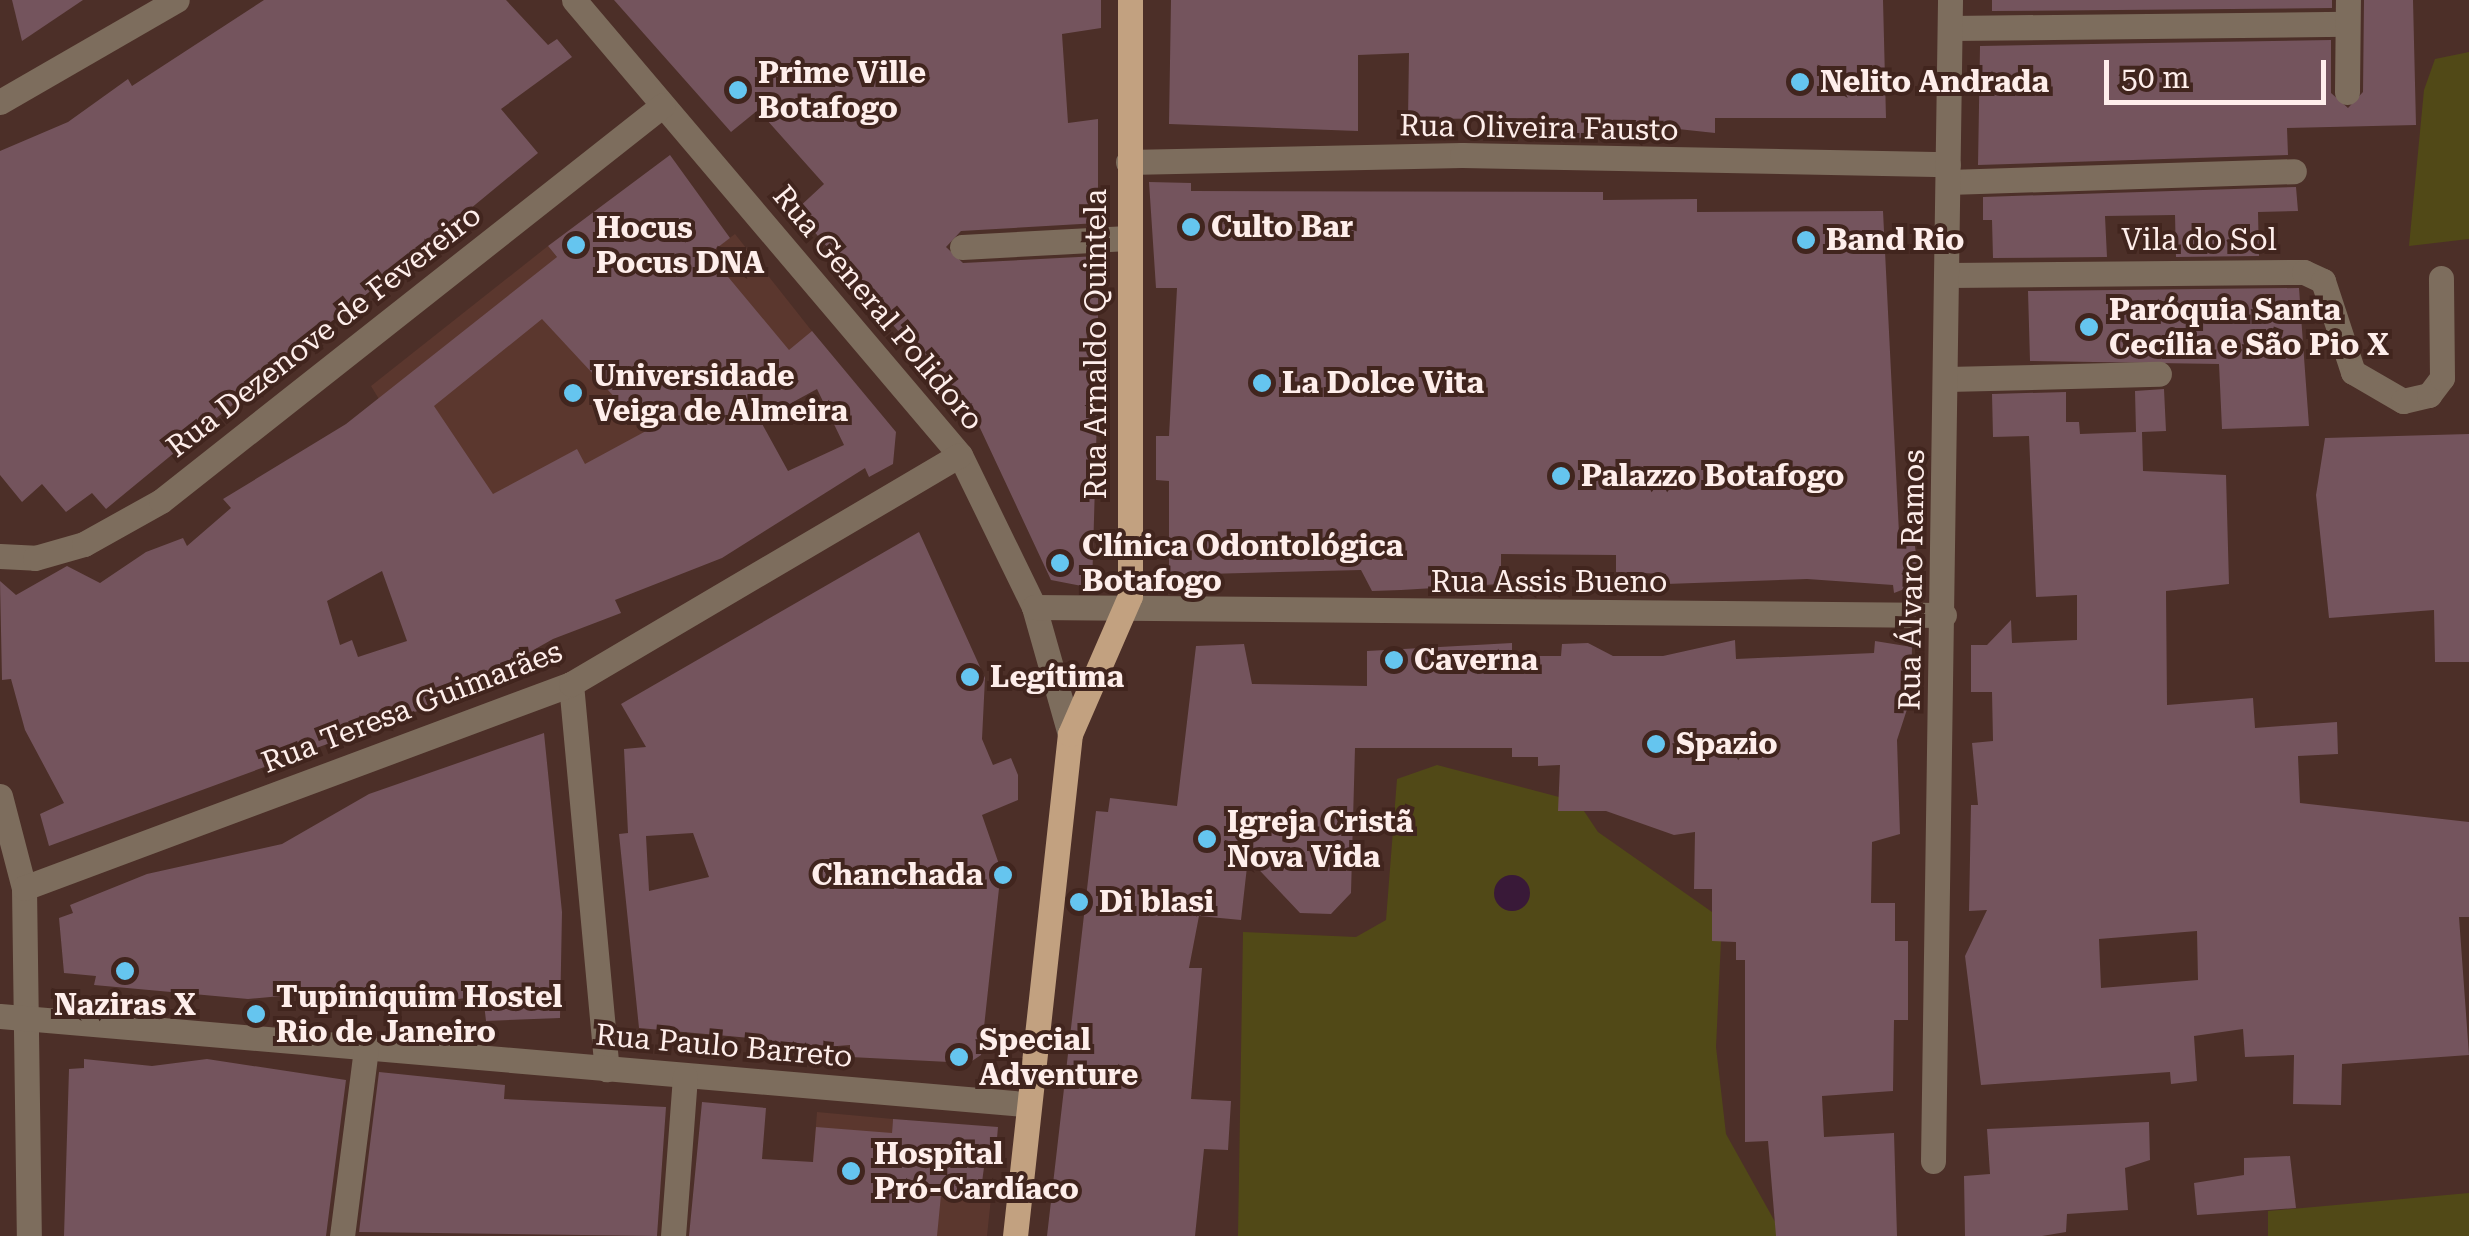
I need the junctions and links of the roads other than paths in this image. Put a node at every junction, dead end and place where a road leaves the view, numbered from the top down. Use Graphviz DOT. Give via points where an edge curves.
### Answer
graph roads {
  1 [pos="177,0"];
  2 [pos="574,0"];
  3 [pos="1130,0"];
  4 [pos="1950,0"];
  5 [pos="2348,12"];
  6 [pos="1950,28"];
  7 [pos="2347,92"];
  8 [pos="0,102"];
  9 [pos="663,105"];
  10 [pos="1128,162"];
  11 [pos="2294,171"];
  12 [pos="1948,173"];
  13 [pos="1128,238"];
  14 [pos="962,248"];
  15 [pos="1948,275"];
  16 [pos="2440,278"];
  17 [pos="2159,374"];
  18 [pos="1947,378"];
  19 [pos="960,455"];
  20 [pos="0,556"];
  21 [pos="1034,607"];
  22 [pos="1126,614"];
  23 [pos="1944,615"];
  24 [pos="571,684"];
  25 [pos="1070,734"];
  26 [pos="0,796"];
  27 [pos="24,888"];
  28 [pos="12,1017"];
  29 [pos="366,1049"];
  30 [pos="607,1068"];
  31 [pos="684,1076"];
  32 [pos="1025,1104"];
  33 [pos="1933,1161"];
  34 [pos="29,1236"];
  35 [pos="342,1236"];
  36 [pos="673,1236"];
  37 [pos="1014,1236"];
  1 -- 8 [label="street"];
  2 -- 9 [label="street, Rua General Polidoro"];
  3 -- 10 [label="main road, Rua Arnaldo Quintela"];
  4 -- 6 [label="street, Rua Álvaro Ramos"];
  5 -- 6 [label="street"];
  5 -- 7 [label="street"];
  6 -- 12 [label="street, Rua Álvaro Ramos"];
  9 -- 19 [label="street, Rua General Polidoro"];
  9 -- 20 [label="street, Rua Dezenove de Fevereiro" via="162,501 84,544 36,558"];
  10 -- 12 [label="street, Rua Oliveira Fausto" via="1462,156"];
  10 -- 13 [label="main road, Rua Arnaldo Quintela"];
  11 -- 12 [label="street, Rua Oliveira Fausto"];
  12 -- 15 [label="street, Rua Álvaro Ramos"];
  13 -- 14 [label="street"];
  13 -- 22 [label="main road, Rua Arnaldo Quintela"];
  15 -- 16 [label="street, Vila do Sol" via="2304,272 2331,299 2353,372 2403,402 2429,396 2442,378"];
  15 -- 18 [label="street, Rua Álvaro Ramos"];
  17 -- 18 [label="street"];
  18 -- 23 [label="street, Rua Álvaro Ramos"];
  19 -- 21 [label="street, Rua General Polidoro"];
  19 -- 24 [label="street, Rua Teresa Guimarães"];
  21 -- 22 [label="street, Rua Assis Bueno"];
  21 -- 25 [label="street, Rua General Polidoro"];
  22 -- 23 [label="street, Rua Assis Bueno"];
  22 -- 25 [label="main road, Rua Arnaldo Quintela"];
  23 -- 33 [label="street, Rua Álvaro Ramos"];
  24 -- 27 [label="street, Rua Teresa Guimarães"];
  24 -- 30 [label="street"];
  25 -- 32 [label="main road, Rua General Polidoro"];
  26 -- 27 [label="street"];
  27 -- 28 [label="street"];
  28 -- 29 [label="street, Rua Paulo Barreto"];
  28 -- 34 [label="street"];
  29 -- 30 [label="street, Rua Paulo Barreto"];
  29 -- 35 [label="street"];
  30 -- 31 [label="street, Rua Paulo Barreto"];
  31 -- 32 [label="street, Rua Paulo Barreto"];
  31 -- 36 [label="street"];
  32 -- 37 [label="main road, Rua General Polidoro"];
}
